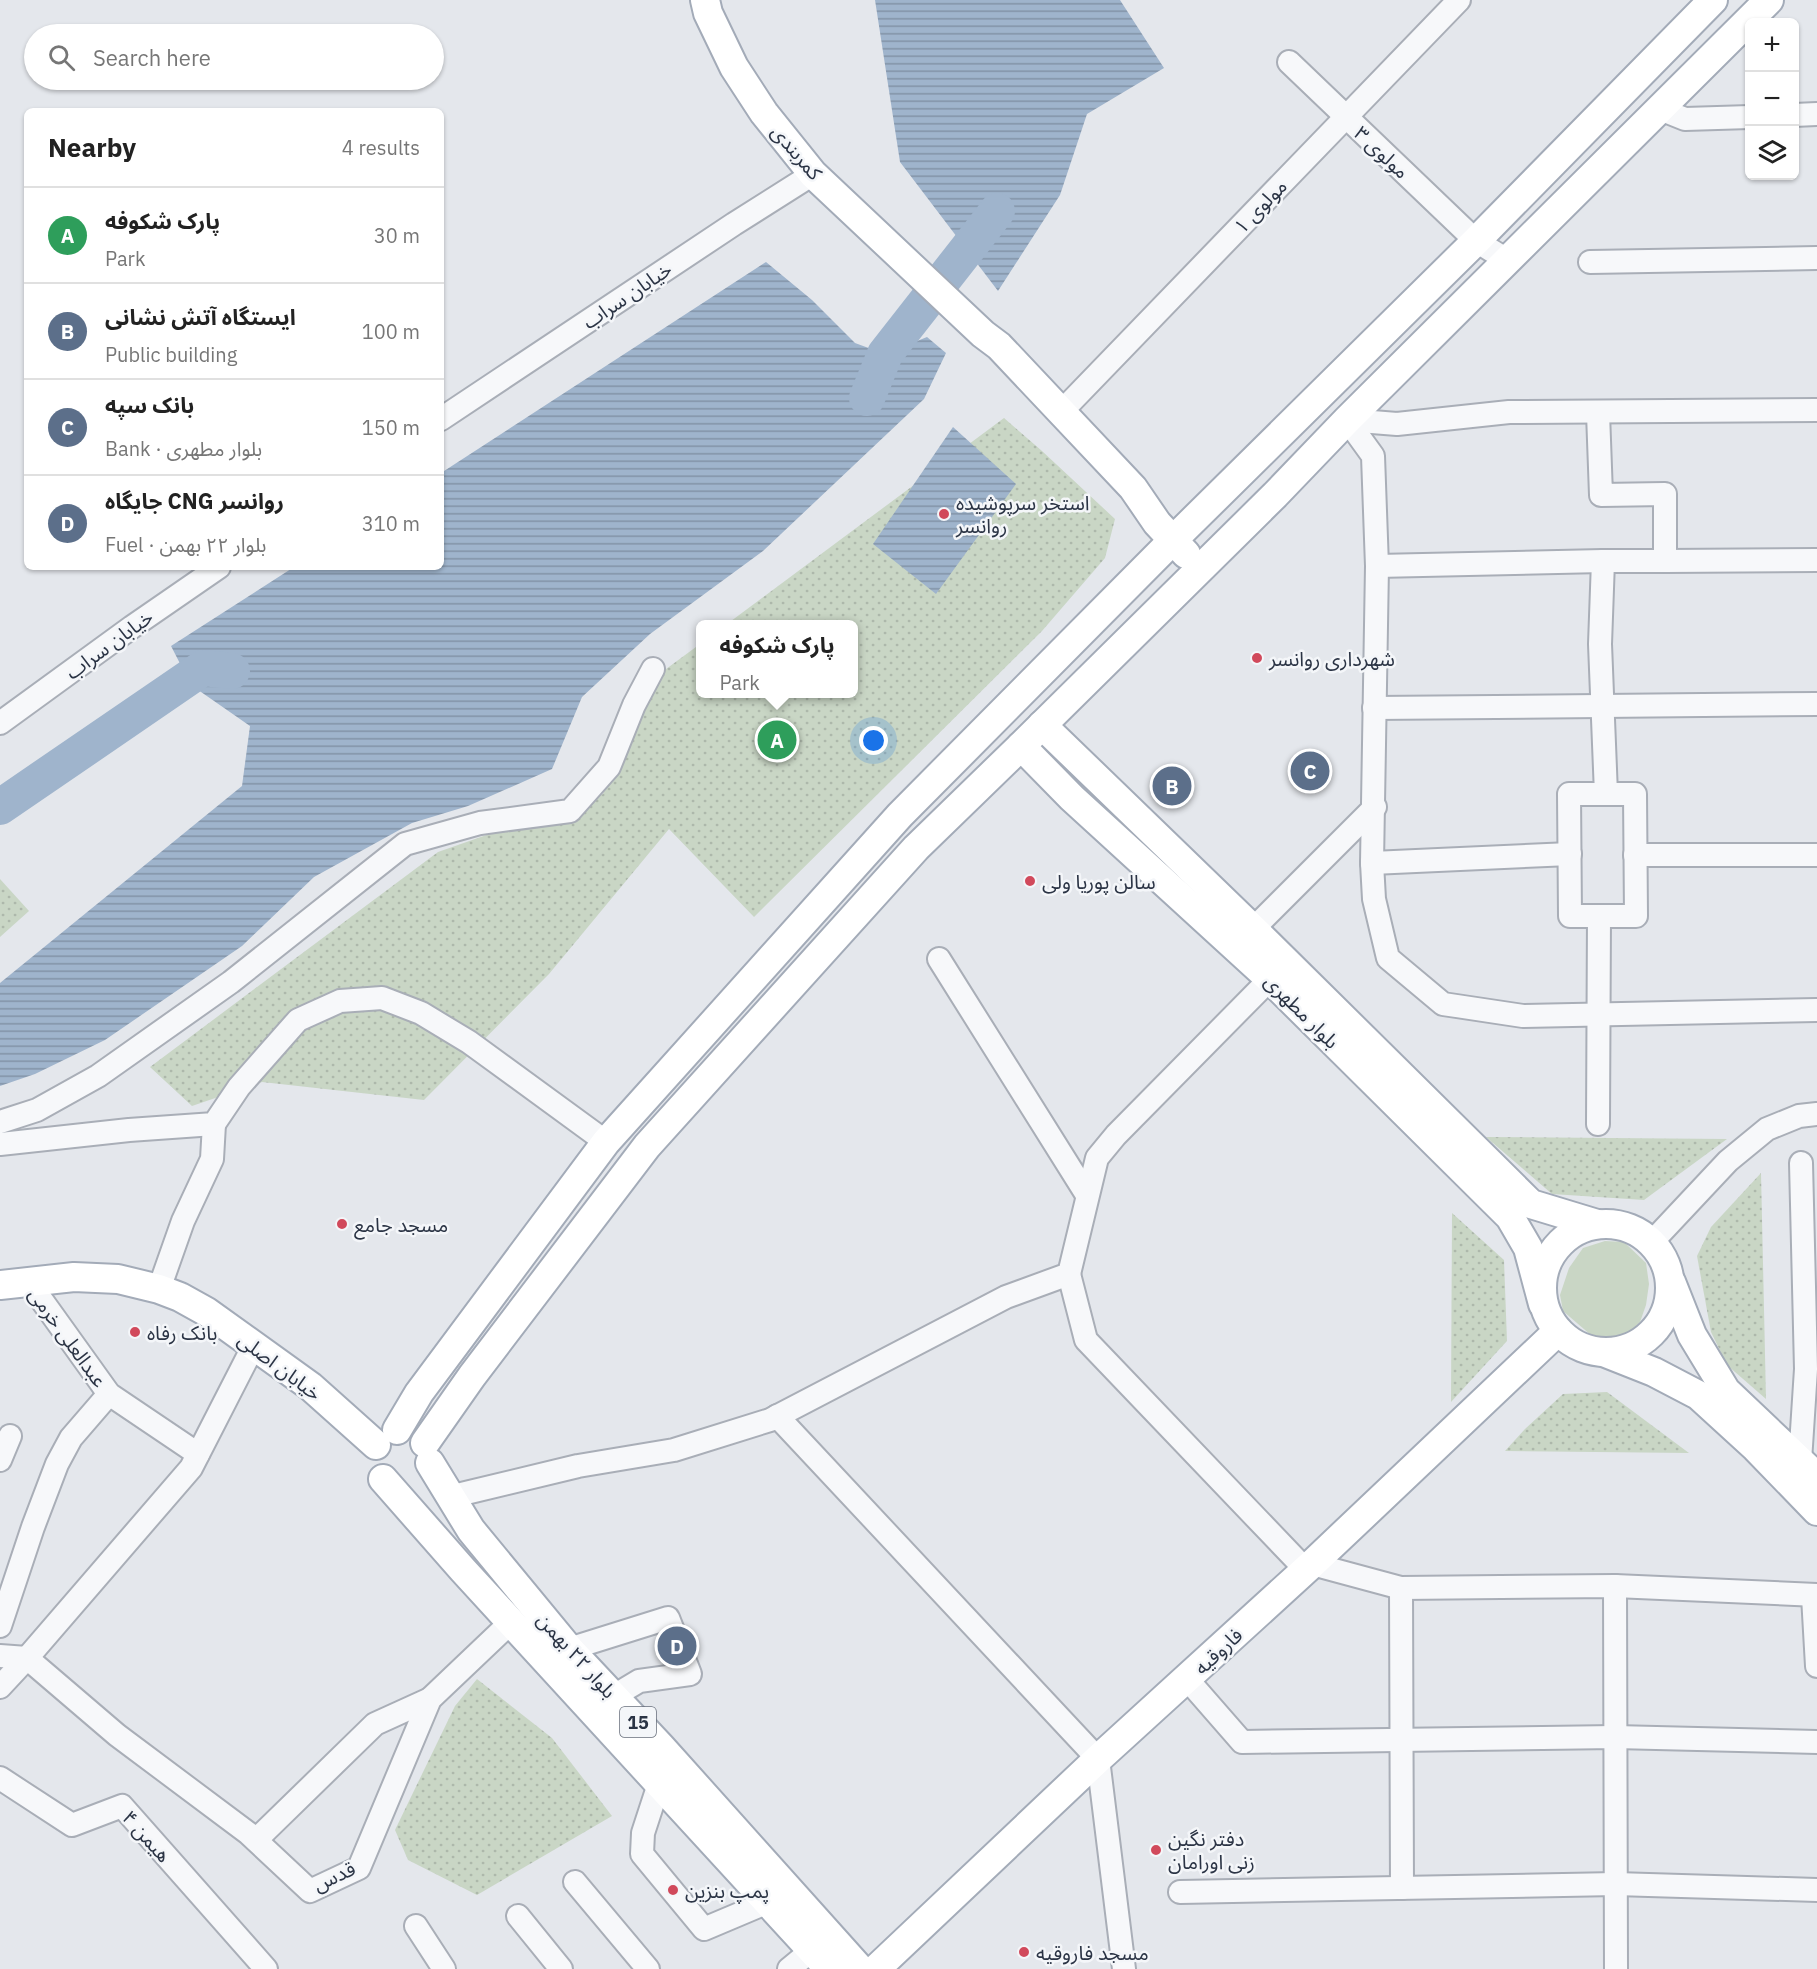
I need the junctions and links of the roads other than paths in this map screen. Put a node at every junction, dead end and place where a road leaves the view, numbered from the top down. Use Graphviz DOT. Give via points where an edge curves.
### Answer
graph roads {
  1 [pos="705,0"];
  2 [pos="1459,0"];
  3 [pos="1713,0"];
  4 [pos="1769,0"];
  5 [pos="1289,62"];
  6 [pos="1660,109"];
  7 [pos="1817,114"];
  8 [pos="1799,115"];
  9 [pos="1346,117"];
  10 [pos="1745,117"];
  11 [pos="813,174"];
  12 [pos="1476,240"];
  13 [pos="1817,258"];
  14 [pos="1507,260"];
  15 [pos="1590,262"];
  16 [pos="1817,410"];
  17 [pos="1061,412"];
  18 [pos="1598,413"];
  19 [pos="444,417"];
  20 [pos="1347,420"];
  21 [pos="1173,540"];
  22 [pos="1602,561"];
  23 [pos="1665,561"];
  24 [pos="1817,561"];
  25 [pos="1377,566"];
  26 [pos="1200,568"];
  27 [pos="215,570"];
  28 [pos="653,669"];
  29 [pos="1817,704"];
  30 [pos="1601,705"];
  31 [pos="1374,708"];
  32 [pos="0,723"];
  33 [pos="1042,725"];
  34 [pos="1022,746"];
  35 [pos="1606,794"];
  36 [pos="1375,807"];
  37 [pos="1570,854"];
  38 [pos="1635,855"];
  39 [pos="1817,855"];
  40 [pos="1372,863"];
  41 [pos="843,878"];
  42 [pos="867,902"];
  43 [pos="1599,916"];
  44 [pos="1253,929"];
  45 [pos="939,958"];
  46 [pos="1270,979"];
  47 [pos="1817,1010"];
  48 [pos="1600,1015"];
  49 [pos="1817,1114"];
  50 [pos="0,1122"];
  51 [pos="214,1124"];
  52 [pos="1598,1124"];
  53 [pos="606,1142"];
  54 [pos="0,1144"];
  55 [pos="1801,1163"];
  56 [pos="1087,1196"];
  57 [pos="1597,1224"];
  58 [pos="1810,1224"];
  59 [pos="1652,1242"];
  60 [pos="1069,1274"];
  61 [pos="28,1281"];
  62 [pos="1671,1282"];
  63 [pos="0,1286"];
  64 [pos="159,1289"];
  65 [pos="1543,1304"];
  66 [pos="1558,1330"];
  67 [pos="254,1345"];
  68 [pos="1606,1353"];
  69 [pos="1812,1369"];
  70 [pos="109,1394"];
  71 [pos="777,1416"];
  72 [pos="10,1436"];
  73 [pos="387,1438"];
  74 [pos="427,1453"];
  75 [pos="198,1454"];
  76 [pos="0,1460"];
  77 [pos="1808,1469"];
  78 [pos="383,1479"];
  79 [pos="449,1497"];
  80 [pos="1817,1511"];
  81 [pos="1309,1567"];
  82 [pos="1615,1586"];
  83 [pos="1401,1588"];
  84 [pos="1815,1595"];
  85 [pos="511,1622"];
  86 [pos="0,1626"];
  87 [pos="569,1649"];
  88 [pos="0,1656"];
  89 [pos="27,1658"];
  90 [pos="1817,1666"];
  91 [pos="1187,1679"];
  92 [pos="0,1687"];
  93 [pos="614,1696"];
  94 [pos="430,1699"];
  95 [pos="1615,1737"];
  96 [pos="1402,1740"];
  97 [pos="1817,1742"];
  98 [pos="1098,1759"];
  99 [pos="0,1778"];
  100 [pos="659,1784"];
  101 [pos="256,1840"];
  102 [pos="575,1882"];
  103 [pos="1616,1884"];
  104 [pos="1402,1888"];
  105 [pos="1817,1890"];
  106 [pos="1180,1892"];
  107 [pos="768,1902"];
  108 [pos="518,1916"];
  109 [pos="416,1926"];
  110 [pos="821,1960"];
  111 [pos="266,1969"];
  112 [pos="444,1969"];
  113 [pos="561,1969"];
  114 [pos="648,1969"];
  115 [pos="789,1969"];
  116 [pos="861,1969"];
  117 [pos="876,1969"];
  118 [pos="1124,1969"];
  119 [pos="1616,1969"];
  1 -- 11 [label="main road, کمربندی" via="734,67 764,113"];
  2 -- 9 [label="street, مولوی ۱"];
  3 -- 12 [label="main road"];
  4 -- 6 [label="main road"];
  5 -- 9 [label="street, مولوی ۳"];
  6 -- 10 [label="street" via="1685,119"];
  6 -- 14 [label="main road"];
  7 -- 8 [label="street"];
  9 -- 12 [label="street, مولوی ۳"];
  9 -- 17 [label="street, مولوی ۱"];
  11 -- 17 [label="main road, کمربندی" via="999,346"];
  11 -- 19 [label="street, خیابان سراب"];
  12 -- 14 [label="street, مولوی ۳"];
  12 -- 21 [label="main road"];
  13 -- 15 [label="street"];
  14 -- 20 [label="main road"];
  16 -- 18 [label="street"];
  17 -- 21 [label="main road, کمربندی" via="1133,488"];
  18 -- 20 [label="street" via="1509,412 1397,424"];
  18 -- 23 [label="street" via="1601,495 1665,494"];
  20 -- 25 [label="street" via="1373,456"];
  20 -- 26 [label="main road"];
  21 -- 26 [label="main road, کمربندی"];
  21 -- 41 [label="main road" via="900,815"];
  22 -- 23 [label="street"];
  22 -- 25 [label="street"];
  22 -- 30 [label="street"];
  23 -- 24 [label="street"];
  25 -- 31 [label="street"];
  26 -- 33 [label="main road"];
  27 -- 32 [label="street, خیابان سراب"];
  28 -- 50 [label="street" via="609,767 570,811 480,824 405,844 231,982 98,1076 37,1110"];
  29 -- 30 [label="street"];
  30 -- 31 [label="street"];
  30 -- 35 [label="street"];
  31 -- 36 [label="street"];
  33 -- 34 [label="main road"];
  33 -- 44 [label="main road, بلوار مطهری"];
  34 -- 42 [label="main road" via="916,848"];
  34 -- 46 [label="main road, بلوار مطهری" via="1072,798"];
  35 -- 37 [label="street" via="1569,794"];
  35 -- 38 [label="street" via="1635,794"];
  36 -- 40 [label="street"];
  36 -- 44 [label="street"];
  37 -- 40 [label="street"];
  37 -- 43 [label="street" via="1570,916"];
  38 -- 39 [label="street"];
  38 -- 43 [label="street" via="1636,916"];
  40 -- 48 [label="street" via="1374,899 1388,958 1443,1004 1523,1016"];
  41 -- 42 [label="main road"];
  41 -- 53 [label="main road"];
  42 -- 74 [label="main road" via="647,1146 472,1376"];
  43 -- 48 [label="street"];
  44 -- 57 [label="main road, بلوار مطهری" via="1531,1204"];
  45 -- 56 [label="street"];
  46 -- 56 [label="street" via="1116,1135 1097,1158"];
  46 -- 65 [label="main road, بلوار مطهری" via="1510,1217 1528,1248"];
  47 -- 48 [label="street"];
  48 -- 52 [label="street"];
  49 -- 59 [label="street" via="1799,1116 1767,1129 1728,1161"];
  51 -- 53 [label="street" via="239,1087 298,1020 340,1001 382,998 421,1013 469,1042"];
  51 -- 54 [label="street"];
  51 -- 64 [label="street" via="212,1159 183,1221"];
  53 -- 73 [label="main road"];
  55 -- 58 [label="street"];
  56 -- 60 [label="street"];
  57 -- 59 [label="main road" via="1626,1227"];
  57 -- 65 [label="main road" via="1571,1233 1552,1252 1542,1277"];
  58 -- 69 [label="street"];
  59 -- 62 [label="main road" via="1665,1260"];
  60 -- 71 [label="street" via="1006,1297"];
  60 -- 81 [label="street" via="1086,1340"];
  61 -- 63 [label="main road, خیابان اصلی"];
  61 -- 64 [label="main road, خیابان اصلی" via="118,1279"];
  61 -- 70 [label="street, عبدالعلی خرمی"];
  62 -- 68 [label="main road" via="1669,1303 1661,1323 1646,1339 1628,1349"];
  62 -- 77 [label="main road" via="1692,1335 1726,1391"];
  64 -- 67 [label="main road, خیابان اصلی" via="207,1312"];
  65 -- 66 [label="main road"];
  66 -- 68 [label="main road" via="1580,1347"];
  66 -- 81 [label="main road, فاروقیه"];
  67 -- 73 [label="main road, خیابان اصلی"];
  67 -- 75 [label="street"];
  68 -- 80 [label="main road" via="1698,1395"];
  69 -- 77 [label="street"];
  70 -- 75 [label="street, عبدالعلی خرمی"];
  70 -- 86 [label="street" via="71,1438 57,1464"];
  71 -- 79 [label="street" via="674,1450 578,1466"];
  71 -- 98 [label="street"];
  72 -- 76 [label="street"];
  73 -- 74 [label="main road" via="413,1432"];
  73 -- 78 [label="main road, 15" via="374,1463"];
  74 -- 78 [label="main road" via="421,1477 408,1484"];
  74 -- 79 [label="main road, بلوار ۲۲ بهمن / 15"];
  75 -- 89 [label="street" via="191,1468"];
  78 -- 85 [label="main road, بلوار ۲۲ بهمن / 15"];
  79 -- 87 [label="main road, بلوار ۲۲ بهمن / 15" via="471,1530"];
  81 -- 83 [label="street"];
  81 -- 91 [label="main road, فاروقیه"];
  82 -- 83 [label="street"];
  82 -- 84 [label="street"];
  82 -- 95 [label="street"];
  83 -- 96 [label="street"];
  84 -- 90 [label="street"];
  85 -- 94 [label="street, قدس"];
  85 -- 100 [label="main road, بلوار ۲۲ بهمن / 15"];
  87 -- 93 [label="main road, بلوار ۲۲ بهمن / 15"];
  87 -- 93 [label="street" via="669,1618 690,1674 639,1681"];
  88 -- 89 [label="street"];
  89 -- 92 [label="street"];
  89 -- 101 [label="street, قدس" via="117,1735"];
  91 -- 96 [label="street" via="1242,1742"];
  91 -- 98 [label="main road, فاروقیه"];
  93 -- 116 [label="main road, بلوار ۲۲ بهمن / 15"];
  94 -- 101 [label="street" via="375,1724"];
  94 -- 101 [label="street, قدس" via="359,1868 310,1891"];
  95 -- 96 [label="street"];
  95 -- 97 [label="street"];
  95 -- 103 [label="street"];
  96 -- 104 [label="street"];
  98 -- 117 [label="main road, فاروقیه"];
  98 -- 118 [label="street"];
  99 -- 111 [label="street, هیمن ۴" via="72,1826 122,1806"];
  100 -- 107 [label="main road, بلوار ۲۲ بهمن / 15"];
  100 -- 107 [label="street" via="643,1833 642,1854 704,1929"];
  102 -- 114 [label="street"];
  103 -- 104 [label="street"];
  103 -- 105 [label="street"];
  103 -- 119 [label="street"];
  104 -- 106 [label="street"];
  107 -- 110 [label="main road, بلوار ۲۲ بهمن / 15"];
  108 -- 113 [label="street"];
  109 -- 112 [label="street"];
  110 -- 115 [label="street"];
}
